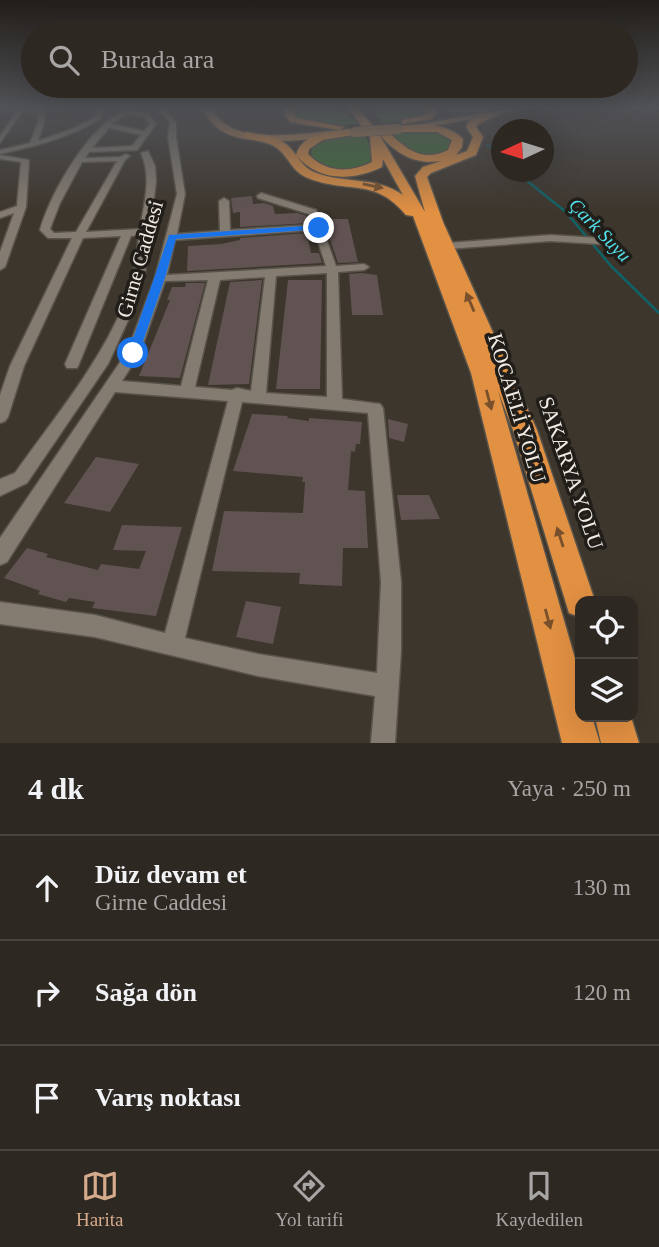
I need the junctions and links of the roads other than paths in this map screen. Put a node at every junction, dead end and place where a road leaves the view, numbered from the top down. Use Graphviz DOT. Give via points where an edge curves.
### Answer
graph roads {
  1 [pos="37,143"];
  2 [pos="92,143"];
  3 [pos="140,143"];
  4 [pos="173,143"];
  5 [pos="275,143"];
  6 [pos="311,143"];
  7 [pos="376,143"];
  8 [pos="382,143"];
  9 [pos="384,143"];
  10 [pos="392,143"];
  11 [pos="459,143"];
  12 [pos="476,143"];
  13 [pos="33,144"];
  14 [pos="87,150"];
  15 [pos="132,153"];
  16 [pos="1,155"];
  17 [pos="79,160"];
  18 [pos="261,196"];
  19 [pos="224,201"];
  20 [pos="21,206"];
  21 [pos="0,215"];
  22 [pos="436,222"];
  23 [pos="319,228"];
  24 [pos="143,232"];
  25 [pos="127,233"];
  26 [pos="225,234"];
  27 [pos="79,235"];
  28 [pos="172,237"];
  29 [pos="599,241"];
  30 [pos="448,246"];
  31 [pos="0,267"];
  32 [pos="364,267"];
  33 [pos="332,269"];
  34 [pos="271,273"];
  35 [pos="215,277"];
  36 [pos="161,278"];
  37 [pos="449,290"];
  38 [pos="72,364"];
  39 [pos="113,386"];
  40 [pos="187,390"];
  41 [pos="237,394"];
  42 [pos="258,397"];
  43 [pos="335,404"];
  44 [pos="0,416"];
  45 [pos="0,488"];
  46 [pos="0,555"];
  47 [pos="578,596"];
  48 [pos="0,613"];
  49 [pos="172,646"];
  50 [pos="387,686"];
  51 [pos="614,722"];
  52 [pos="383,743"];
  53 [pos="581,743"];
  54 [pos="620,743"];
  1 -- 13 [label="street"];
  2 -- 14 [label="street"];
  3 -- 15 [label="street"];
  4 -- 28 [label="street, Girne Caddesi" via="181,194"];
  5 -- 37 [label="highway, one-way" via="295,166 309,174 377,185 396,194 410,210"];
  6 -- 7 [label="highway" via="302,155 316,169 331,173 367,170 378,164"];
  8 -- 37 [label="highway, KOCAELİ YOLU" via="419,214"];
  9 -- 22 [label="highway, SAKARYA YOLU"];
  10 -- 11 [label="highway" via="413,156 444,158 455,152"];
  12 -- 22 [label="highway" via="472,153 421,176"];
  13 -- 16 [label="street"];
  14 -- 15 [label="street"];
  14 -- 17 [label="street"];
  15 -- 17 [label="street"];
  15 -- 24 [label="street" via="151,166"];
  15 -- 27 [label="street"];
  16 -- 20 [label="street" via="25,160"];
  17 -- 27 [label="street" via="52,206 45,230 52,236"];
  18 -- 23 [label="street" via="313,212"];
  19 -- 26 [label="street"];
  20 -- 21 [label="street"];
  20 -- 31 [label="street"];
  22 -- 30 [label="highway, SAKARYA YOLU"];
  23 -- 26 [label="street"];
  23 -- 33 [label="street"];
  24 -- 25 [label="street"];
  24 -- 45 [label="street" via="130,303 100,364 21,478"];
  25 -- 27 [label="street"];
  25 -- 38 [label="street"];
  26 -- 28 [label="street"];
  27 -- 44 [label="street" via="17,366"];
  28 -- 36 [label="street, Girne Caddesi"];
  29 -- 30 [label="street" via="561,238"];
  47 -- 30 [label="highway, SAKARYA YOLU, one-way" via="525,430"];
  32 -- 33 [label="street"];
  33 -- 34 [label="street"];
  33 -- 43 [label="street"];
  34 -- 35 [label="street"];
  34 -- 42 [label="street"];
  35 -- 36 [label="street"];
  35 -- 40 [label="street"];
  36 -- 39 [label="street, Girne Caddesi" via="133,353"];
  37 -- 53 [label="highway, KOCAELİ YOLU, one-way" via="482,373"];
  39 -- 40 [label="street"];
  39 -- 46 [label="street, Girne Caddesi"];
  40 -- 41 [label="street"];
  41 -- 42 [label="street"];
  41 -- 49 [label="street"];
  42 -- 43 [label="street"];
  43 -- 50 [label="street" via="375,408 393,593"];
  48 -- 49 [label="street" via="95,626"];
  49 -- 50 [label="street"];
  50 -- 52 [label="street"];
  51 -- 54 [label="highway"];
}
